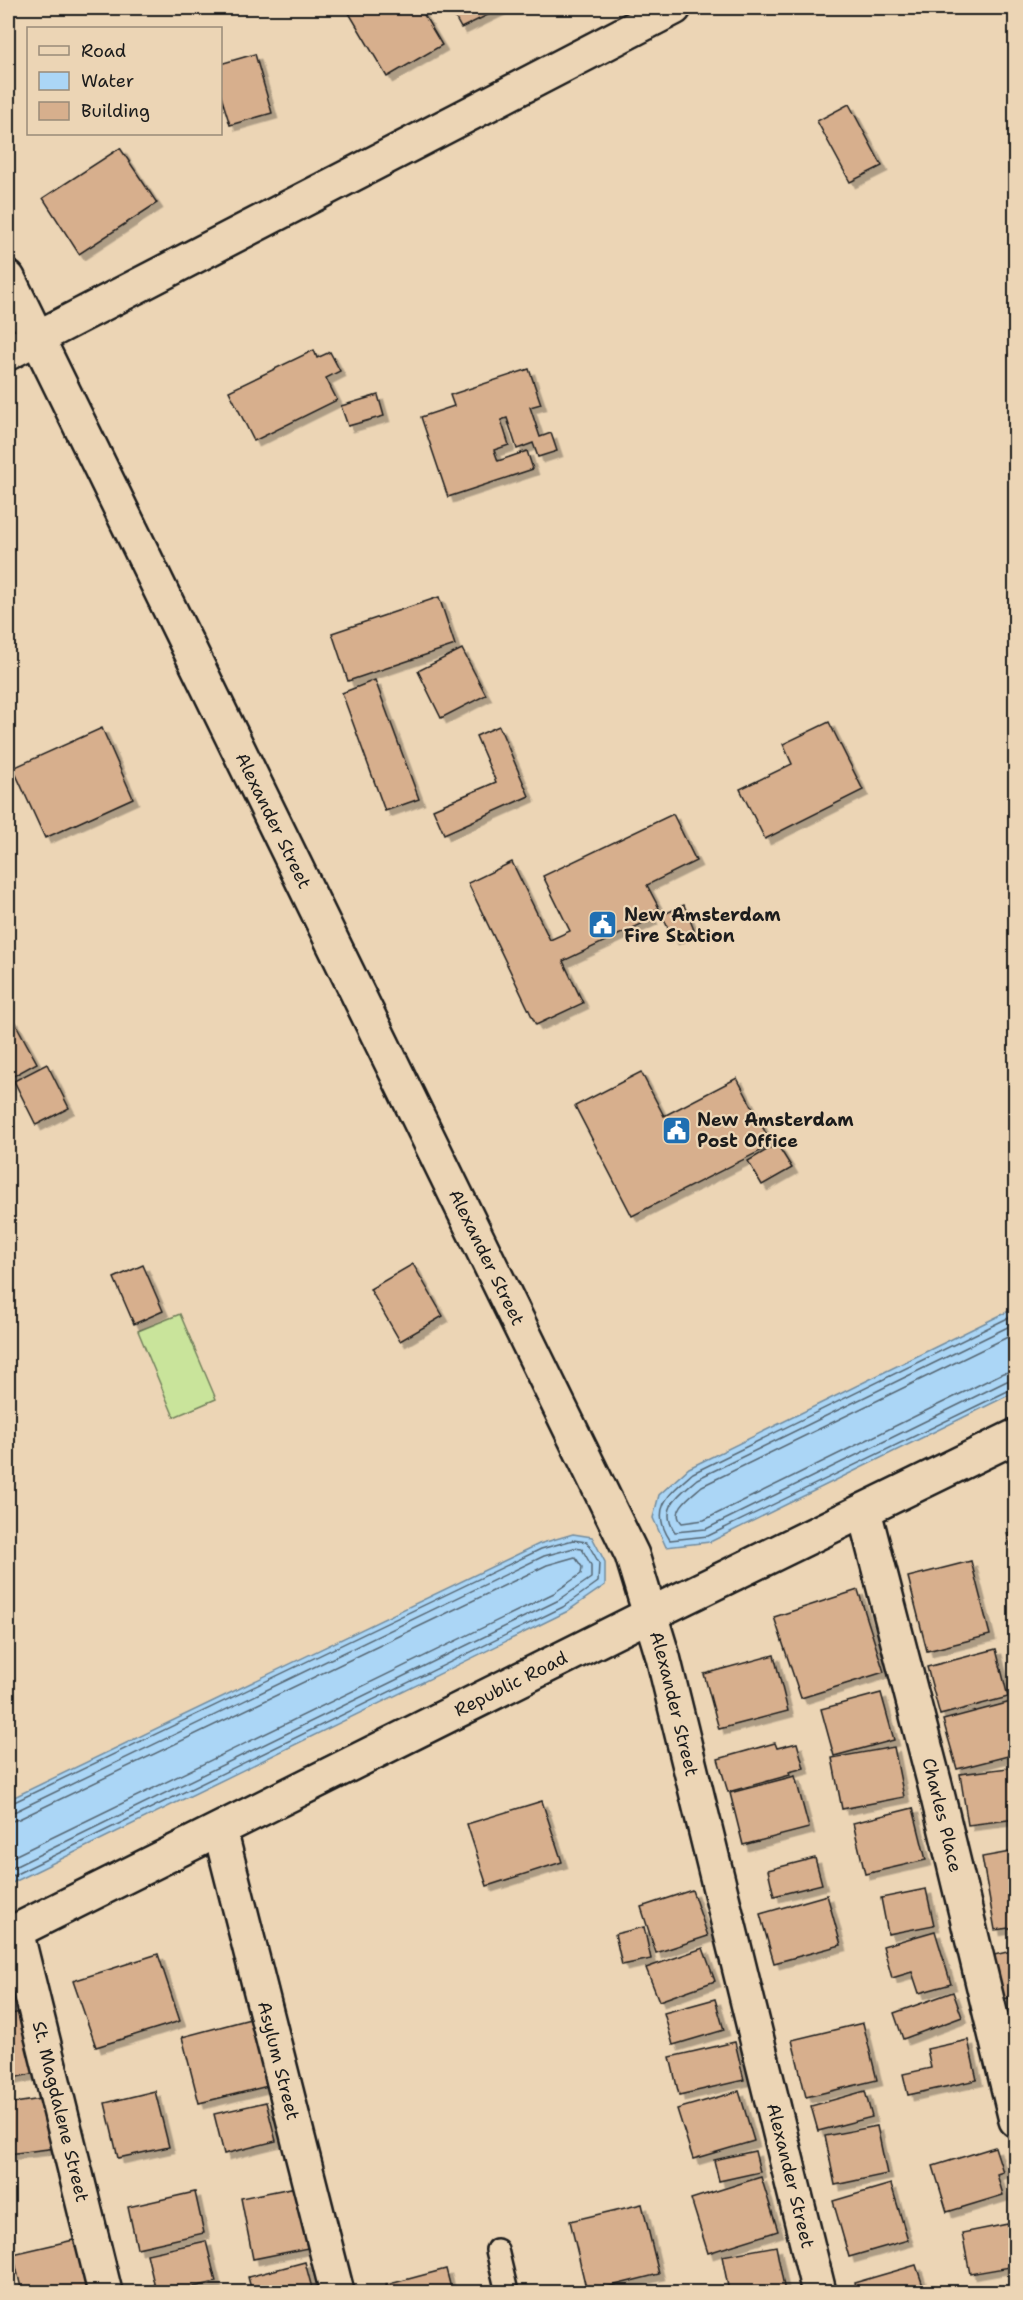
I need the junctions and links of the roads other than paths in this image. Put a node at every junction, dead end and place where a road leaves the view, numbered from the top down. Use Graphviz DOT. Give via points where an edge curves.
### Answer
graph roads {
  1 [pos="674,8"];
  2 [pos="8,278"];
  3 [pos="37,338"];
  4 [pos="8,353"];
  5 [pos="1016,1436"];
  6 [pos="864,1511"];
  7 [pos="651,1614"];
  8 [pos="220,1830"];
  9 [pos="12,1933"];
  10 [pos="1016,2120"];
  11 [pos="497,2250"];
  12 [pos="105,2292"];
  13 [pos="337,2292"];
  14 [pos="507,2292"];
  15 [pos="819,2292"];
  1 -- 3 [label="street"];
  2 -- 3 [label="street, Alexander Street"];
  3 -- 4 [label="street"];
  3 -- 7 [label="street, Alexander Street" via="632,1555"];
  5 -- 6 [label="street, Republic Road"];
  6 -- 7 [label="street, Republic Road"];
  6 -- 10 [label="street, Charles Place"];
  7 -- 8 [label="street, Republic Road"];
  7 -- 15 [label="street, Alexander Street"];
  8 -- 9 [label="street, Republic Road"];
  8 -- 13 [label="street, Asylum Street"];
  9 -- 12 [label="street, St. Magdalene Street"];
  11 -- 14 [label="lane"];
}
